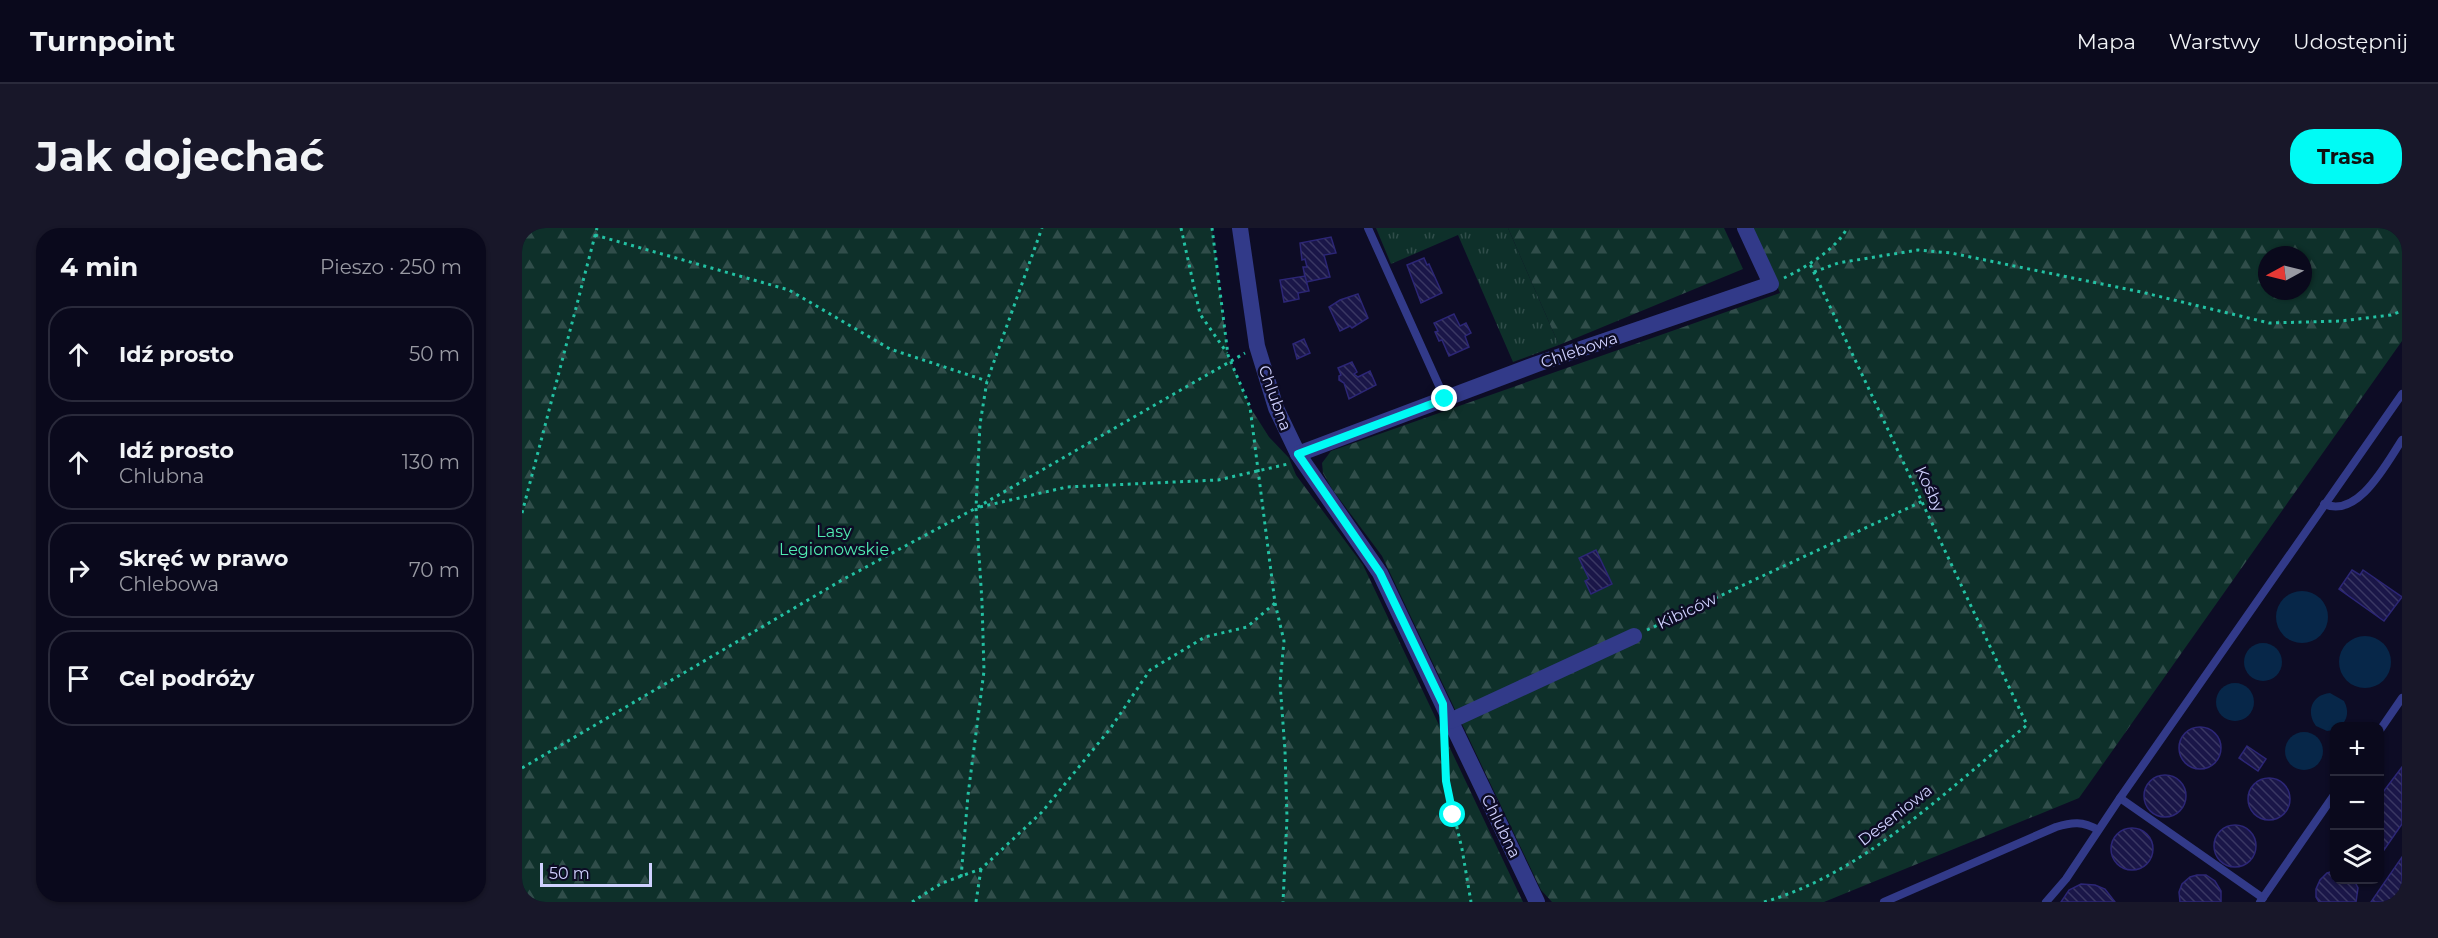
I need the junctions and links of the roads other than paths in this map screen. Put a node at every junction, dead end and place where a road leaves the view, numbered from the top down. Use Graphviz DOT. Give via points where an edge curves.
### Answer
graph roads {
  1 [pos="1240,228"];
  2 [pos="1368,228"];
  3 [pos="1745,228"];
  4 [pos="2402,394"];
  5 [pos="1445,399"];
  6 [pos="2402,440"];
  7 [pos="1300,457"];
  8 [pos="2324,504"];
  9 [pos="1634,636"];
  10 [pos="2402,698"];
  11 [pos="1450,721"];
  12 [pos="2384,723"];
  13 [pos="2120,798"];
  14 [pos="2330,801"];
  15 [pos="2098,830"];
  16 [pos="2261,900"];
  17 [pos="1538,902"];
  18 [pos="1884,902"];
  19 [pos="2046,902"];
  1 -- 7 [label="street, Chlubna" via="1257,346 1276,408"];
  2 -- 5 [label="lane"];
  3 -- 5 [label="street, Chlebowa" via="1771,284"];
  4 -- 8 [label="lane"];
  5 -- 7 [label="street, Chlebowa"];
  6 -- 8 [label="lane" via="2361,496 2342,507"];
  7 -- 11 [label="street, Chlubna" via="1380,573"];
  8 -- 13 [label="lane"];
  9 -- 11 [label="street"];
  10 -- 12 [label="lane"];
  11 -- 17 [label="street, Chlubna"];
  13 -- 15 [label="lane"];
  13 -- 16 [label="lane"];
  14 -- 16 [label="lane"];
  15 -- 18 [label="lane" via="2081,823 2056,827"];
  15 -- 19 [label="lane"];
}
